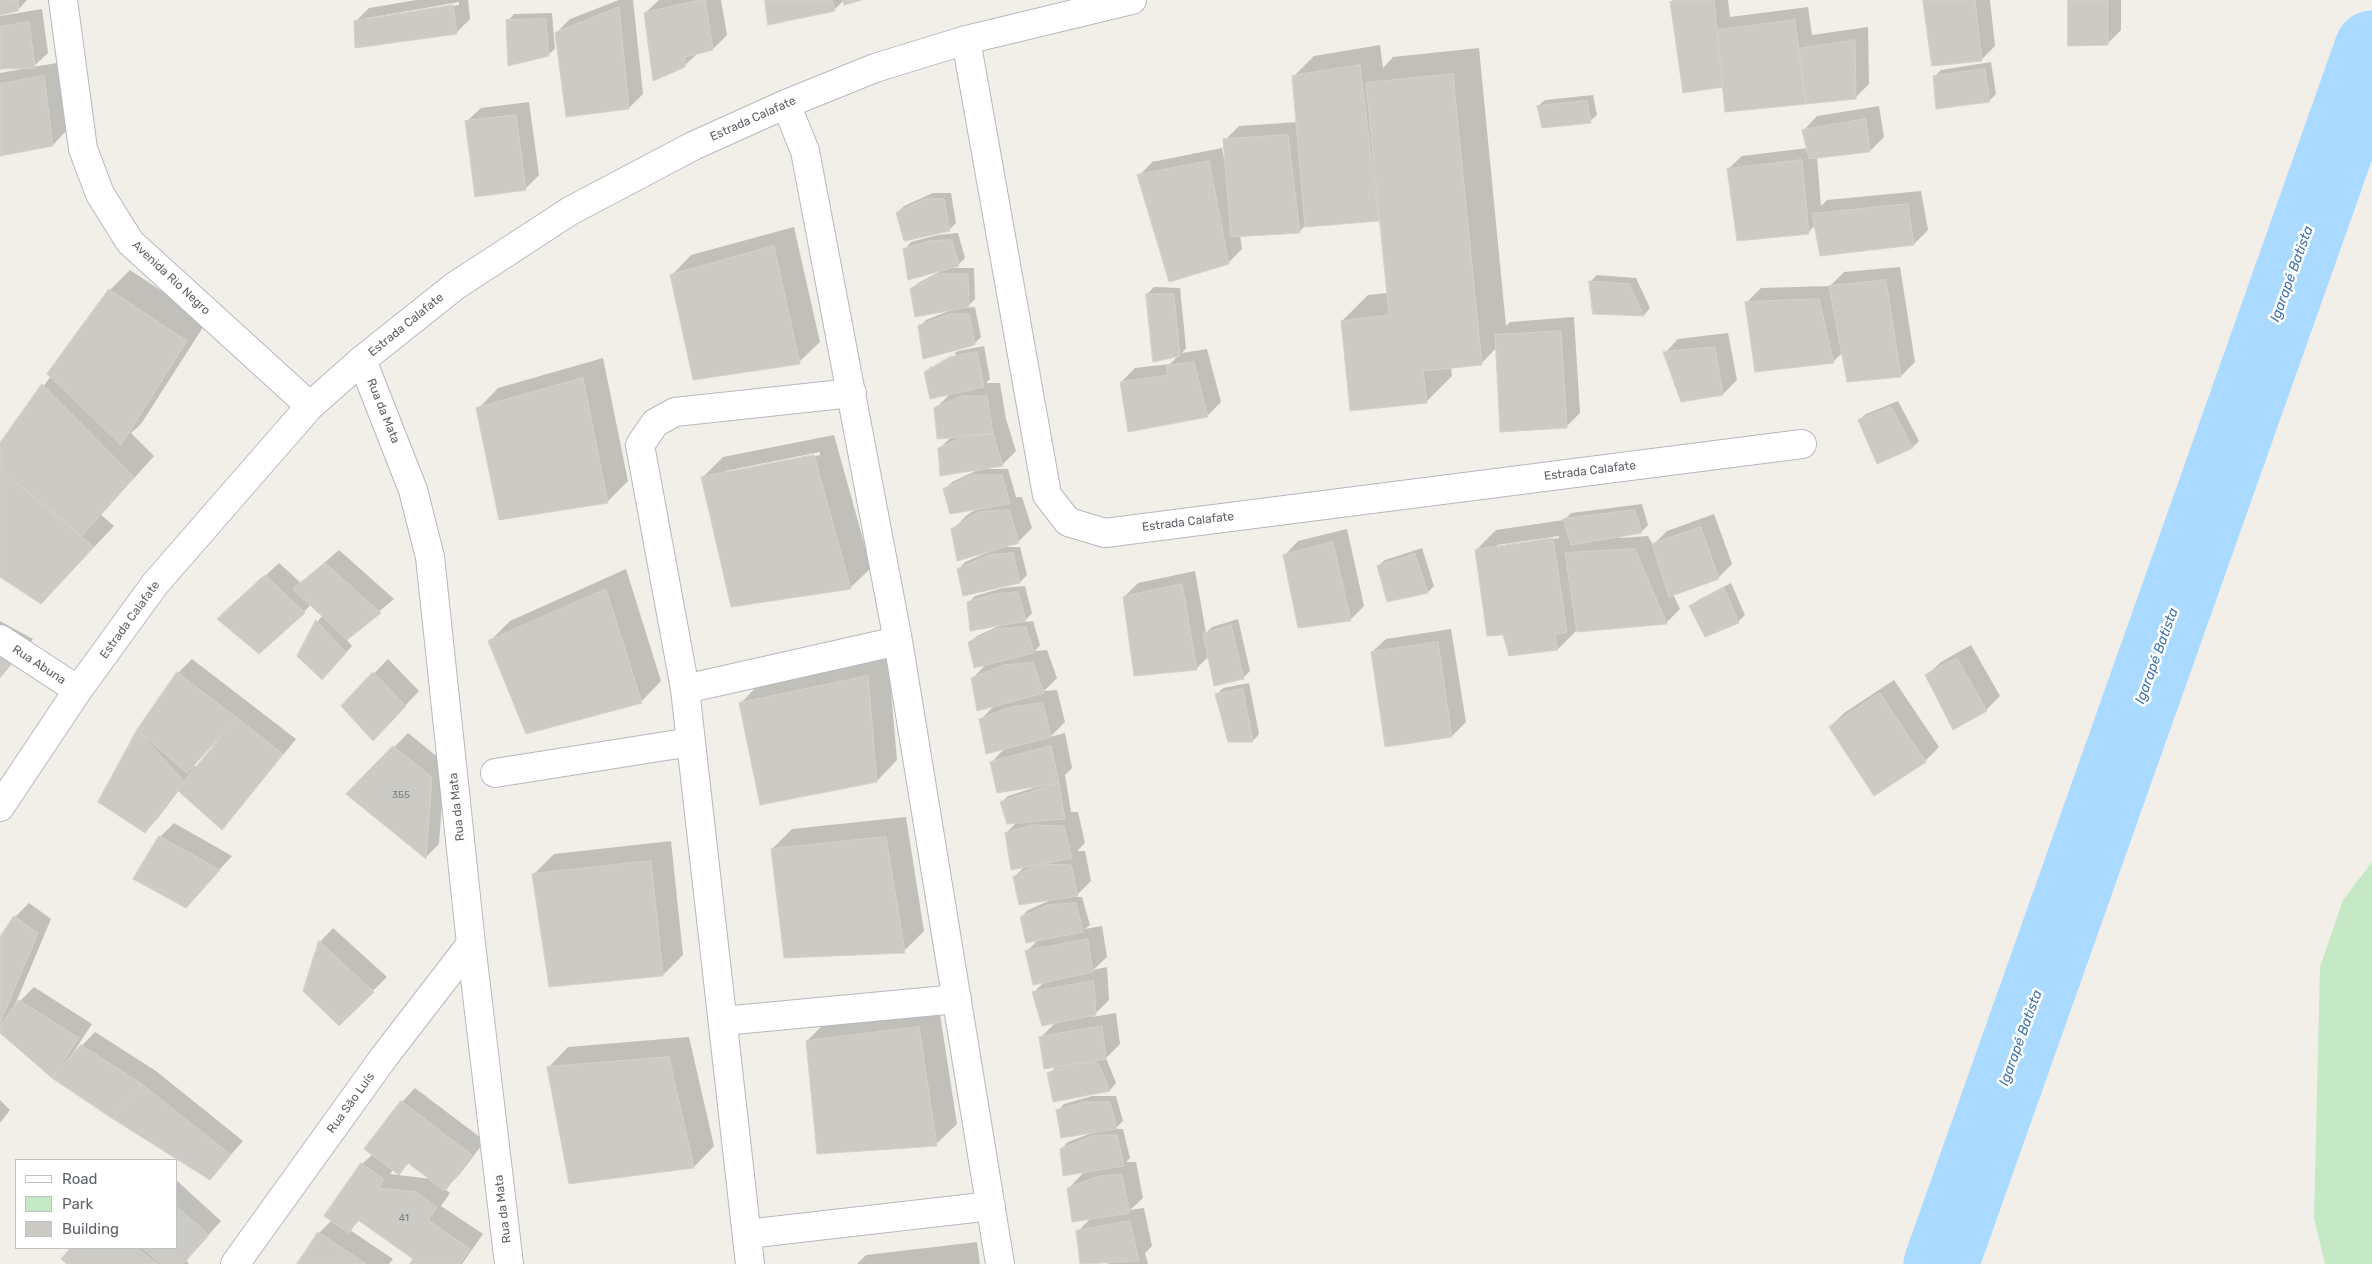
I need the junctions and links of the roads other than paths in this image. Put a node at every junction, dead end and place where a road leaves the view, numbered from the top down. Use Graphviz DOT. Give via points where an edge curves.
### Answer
graph roads {
  1 [pos="63,0"];
  2 [pos="1132,0"];
  3 [pos="966,40"];
  4 [pos="786,104"];
  5 [pos="362,360"];
  6 [pos="852,393"];
  7 [pos="310,406"];
  8 [pos="1802,444"];
  9 [pos="0,639"];
  10 [pos="898,641"];
  11 [pos="685,689"];
  12 [pos="78,690"];
  13 [pos="691,742"];
  14 [pos="495,772"];
  15 [pos="0,807"];
  16 [pos="471,944"];
  17 [pos="957,999"];
  18 [pos="723,1021"];
  19 [pos="991,1206"];
  20 [pos="747,1234"];
  21 [pos="235,1264"];
  22 [pos="509,1264"];
  23 [pos="750,1264"];
  24 [pos="1000,1264"];
  1 -- 7 [label="street, Avenida Rio Negro" via="83,148 100,194 130,242"];
  2 -- 3 [label="street, Estrada Calafate"];
  3 -- 4 [label="street, Estrada Calafate" via="875,68"];
  3 -- 8 [label="street, Estrada Calafate" via="1047,495 1068,522 1105,533"];
  4 -- 5 [label="street, Estrada Calafate" via="693,146 570,211 454,286"];
  4 -- 6 [label="street" via="805,151"];
  5 -- 7 [label="street, Estrada Calafate"];
  5 -- 16 [label="street, Rua da Mata" via="413,490 430,557"];
  6 -- 10 [label="street"];
  6 -- 11 [label="street" via="675,412 655,423 640,445"];
  7 -- 12 [label="street, Estrada Calafate" via="155,584"];
  9 -- 12 [label="street, Rua Abuna"];
  10 -- 11 [label="street"];
  10 -- 17 [label="street"];
  11 -- 13 [label="street"];
  12 -- 15 [label="street, Estrada Calafate"];
  13 -- 14 [label="street"];
  13 -- 18 [label="street"];
  16 -- 21 [label="street, Rua São Luís" via="384,1057"];
  16 -- 22 [label="street, Rua da Mata"];
  17 -- 18 [label="street"];
  17 -- 19 [label="street"];
  18 -- 20 [label="street"];
  19 -- 20 [label="street"];
  19 -- 24 [label="street"];
  20 -- 23 [label="street"];
}
